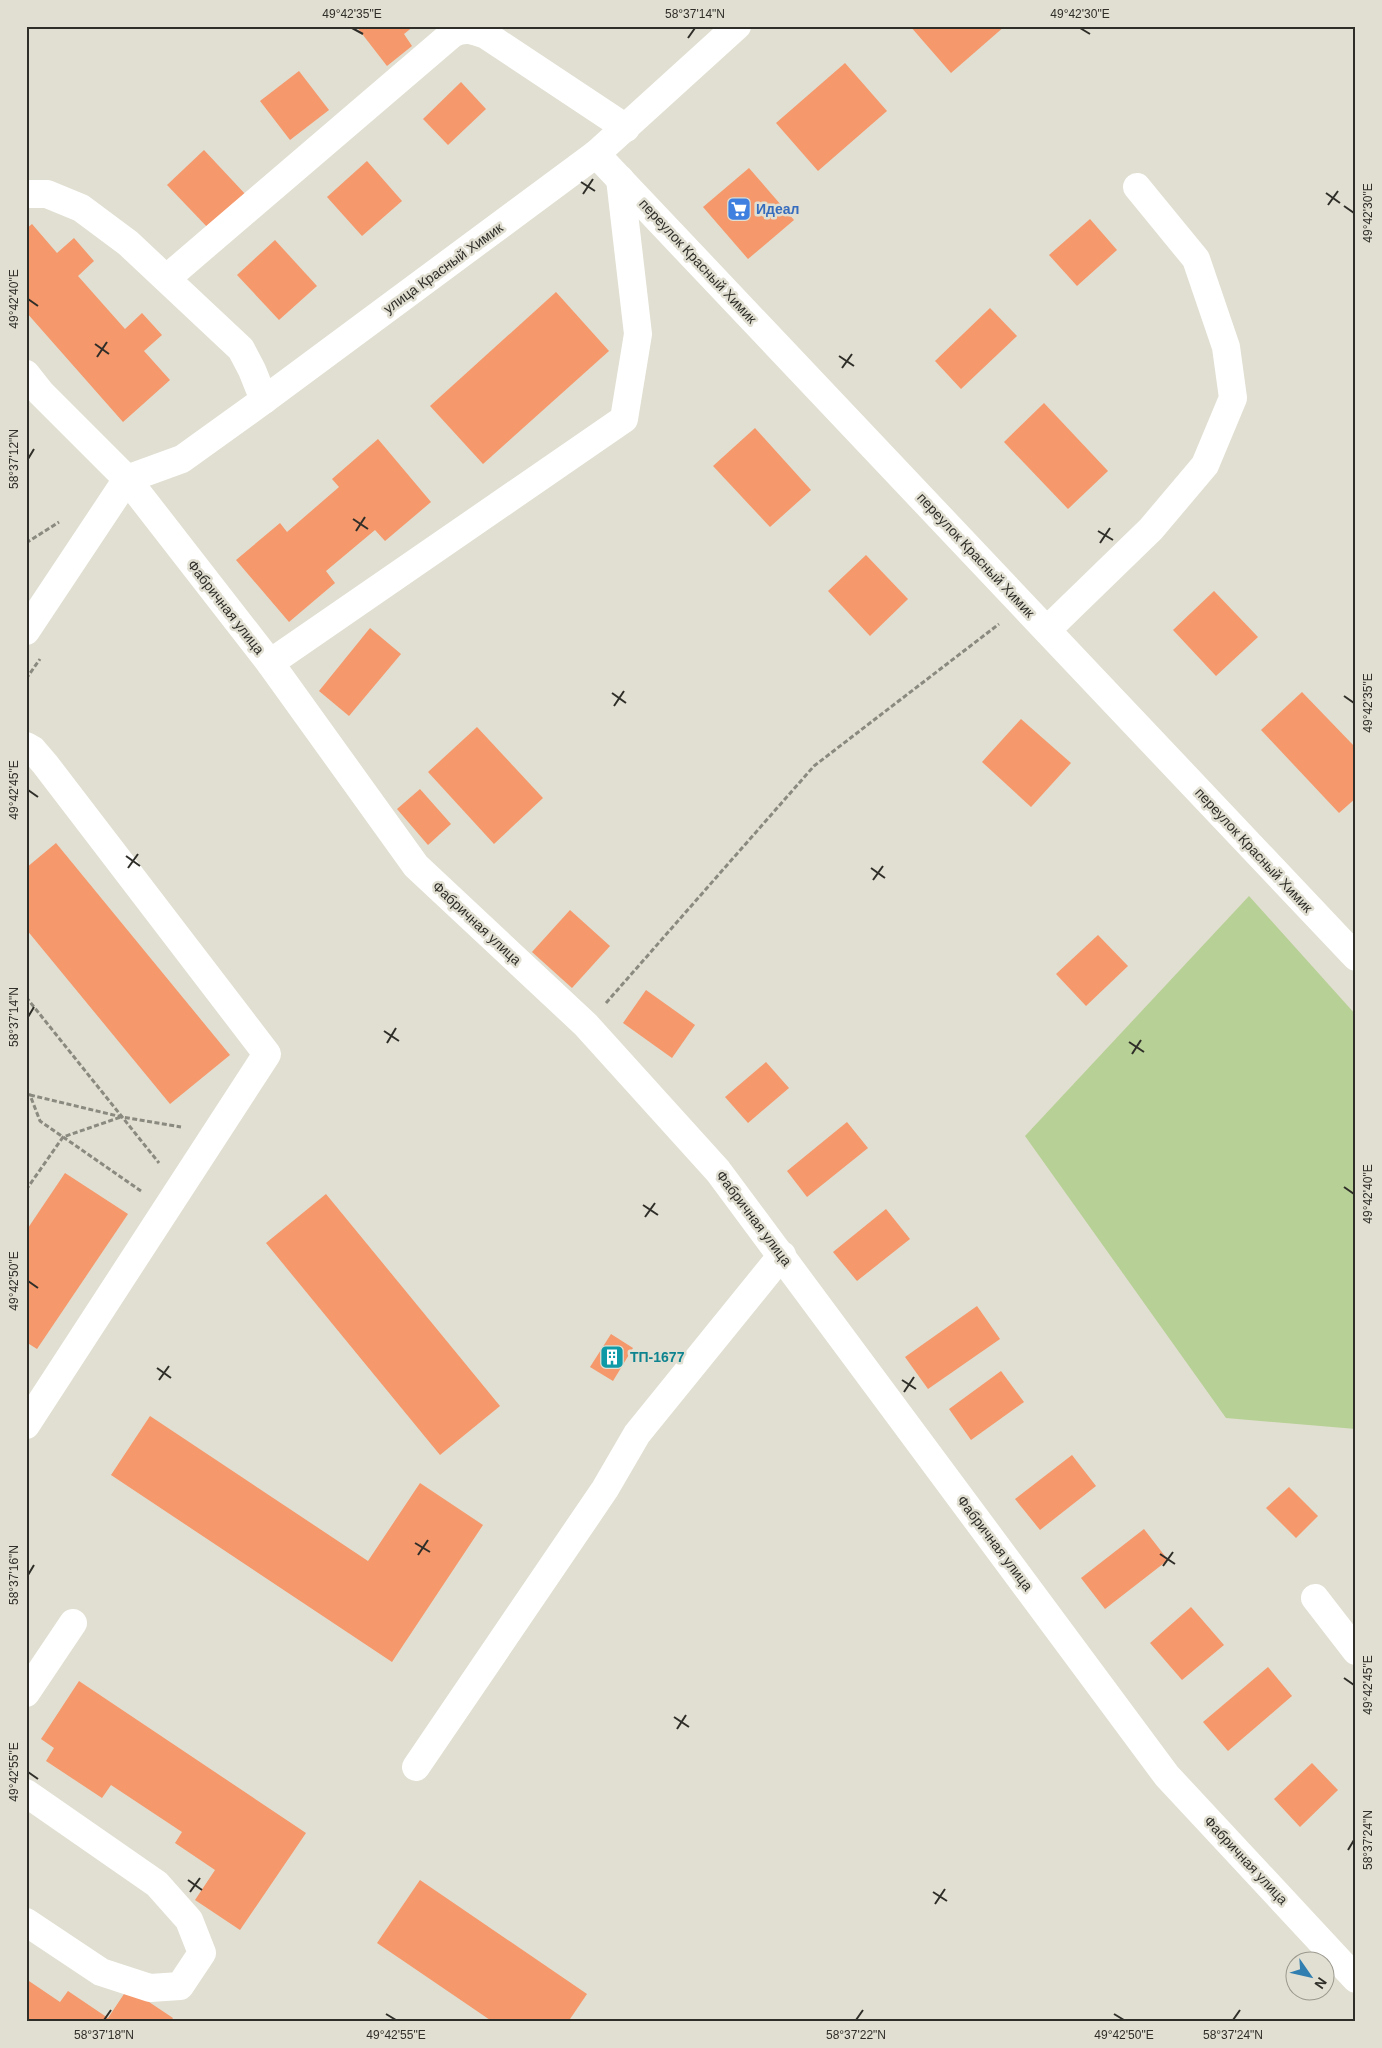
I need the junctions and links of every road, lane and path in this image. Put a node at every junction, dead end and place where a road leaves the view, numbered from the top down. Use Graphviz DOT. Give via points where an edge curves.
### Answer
graph roads {
  1 [pos="736,26"];
  2 [pos="626,128"];
  3 [pos="596,154"];
  4 [pos="620,179"];
  5 [pos="1137,187"];
  6 [pos="26,194"];
  7 [pos="166,278"];
  8 [pos="26,374"];
  9 [pos="264,400"];
  10 [pos="127,479"];
  11 [pos="1023,605"];
  12 [pos="1046,630"];
  13 [pos="26,631"];
  14 [pos="270,663"];
  15 [pos="26,746"];
  16 [pos="1356,957"];
  17 [pos="26,997"];
  18 [pos="586,1025"];
  19 [pos="28,1095"];
  20 [pos="122,1117"];
  21 [pos="215,1134"];
  22 [pos="62,1137"];
  23 [pos="26,1190"];
  24 [pos="173,1199"];
  25 [pos="782,1255"];
  26 [pos="26,1425"];
  27 [pos="1315,1598"];
  28 [pos="72,1623"];
  29 [pos="1356,1651"];
  30 [pos="26,1693"];
  31 [pos="416,1767"];
  32 [pos="26,1793"];
  33 [pos="26,1922"];
  34 [pos="1356,1979"];
  1 -- 2 [label="street, улица Красный Химик"];
  2 -- 3 [label="street, улица Красный Химик"];
  2 -- 7 [label="street" via="486,35 466,29 452,34"];
  3 -- 4 [label="street, переулок Красный Химик"];
  3 -- 9 [label="street, улица Красный Химик"];
  4 -- 11 [label="street, переулок Красный Химик"];
  4 -- 14 [label="street" via="638,334 624,418"];
  5 -- 12 [label="street" via="1196,260 1226,348 1233,398 1206,465 1151,529"];
  6 -- 7 [label="street" via="47,194 81,208 128,242"];
  7 -- 9 [label="street" via="242,349"];
  8 -- 10 [label="street, Фабричная улица"];
  9 -- 10 [label="street, улица Красный Химик" via="182,459"];
  10 -- 13 [label="street"];
  10 -- 14 [label="street, Фабричная улица"];
  11 -- 12 [label="street, переулок Красный Химик"];
  11 -- 18 [label="path" via="814,766"];
  12 -- 16 [label="street, переулок Красный Химик"];
  14 -- 18 [label="street, Фабричная улица" via="416,866"];
  15 -- 21 [label="street" via="45,764 267,1054"];
  17 -- 20 [label="path"];
  18 -- 25 [label="street, Фабричная улица" via="718,1171"];
  19 -- 20 [label="path"];
  19 -- 22 [label="path" via="40,1121"];
  20 -- 21 [label="path"];
  20 -- 22 [label="path"];
  20 -- 24 [label="path"];
  21 -- 24 [label="street"];
  22 -- 23 [label="path"];
  22 -- 24 [label="path"];
  24 -- 26 [label="street"];
  25 -- 31 [label="street" via="637,1434 605,1489"];
  25 -- 34 [label="street, Фабричная улица" via="1167,1776"];
  27 -- 29 [label="street"];
  28 -- 30 [label="street"];
  32 -- 33 [label="street" via="157,1884 189,1920 202,1953 180,1986 150,1988 101,1972"];
}
